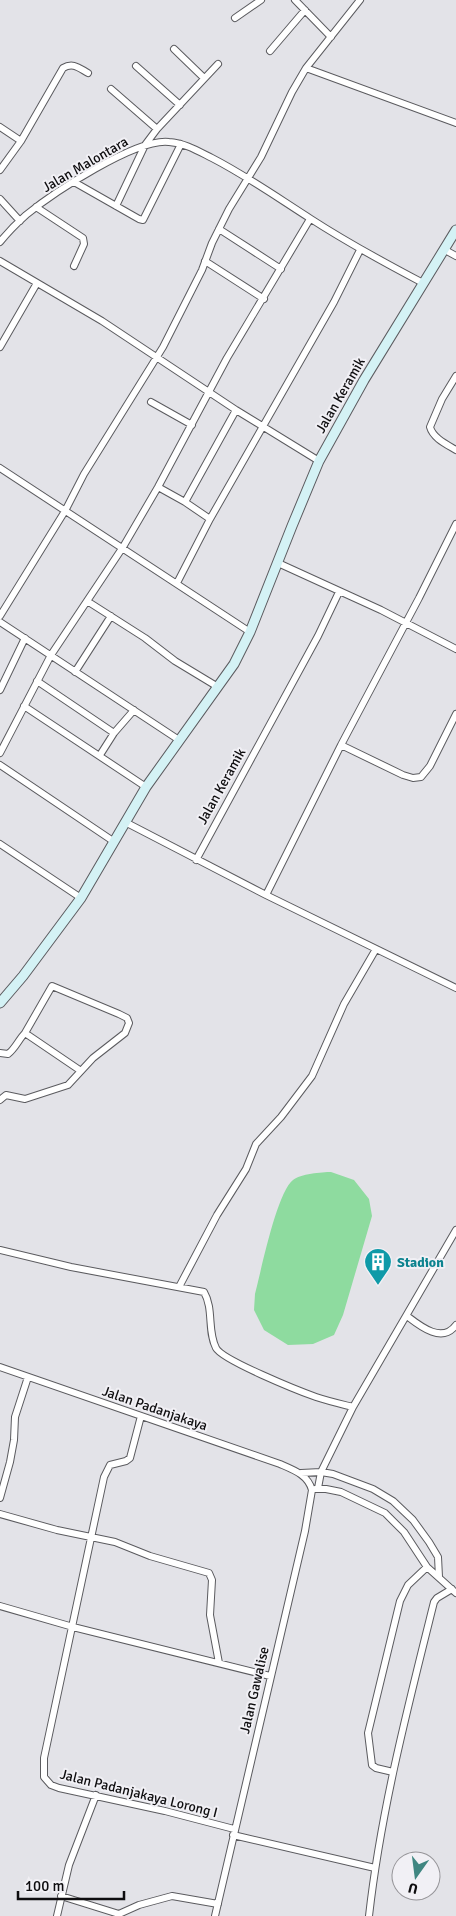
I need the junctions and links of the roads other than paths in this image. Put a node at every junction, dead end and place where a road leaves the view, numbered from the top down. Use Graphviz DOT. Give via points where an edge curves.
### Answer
graph roads {
  1 [pos="262,0"];
  2 [pos="295,0"];
  3 [pos="360,0"];
  4 [pos="305,10"];
  5 [pos="235,18"];
  6 [pos="331,37"];
  7 [pos="174,49"];
  8 [pos="270,51"];
  9 [pos="218,64"];
  10 [pos="136,66"];
  11 [pos="306,68"];
  12 [pos="88,73"];
  13 [pos="204,78"];
  14 [pos="111,89"];
  15 [pos="180,105"];
  16 [pos="456,123"];
  17 [pos="0,128"];
  18 [pos="156,129"];
  19 [pos="21,141"];
  20 [pos="181,144"];
  21 [pos="145,145"];
  22 [pos="0,170"];
  23 [pos="248,177"];
  24 [pos="74,182"];
  25 [pos="0,199"];
  26 [pos="116,206"];
  27 [pos="36,207"];
  28 [pos="310,219"];
  29 [pos="20,221"];
  30 [pos="219,229"];
  31 [pos="456,230"];
  32 [pos="0,242"];
  33 [pos="360,250"];
  34 [pos="445,250"];
  35 [pos="456,256"];
  36 [pos="0,260"];
  37 [pos="205,261"];
  38 [pos="74,266"];
  39 [pos="281,269"];
  40 [pos="37,283"];
  41 [pos="423,283"];
  42 [pos="264,299"];
  43 [pos="0,347"];
  44 [pos="157,357"];
  45 [pos="456,376"];
  46 [pos="209,393"];
  47 [pos="151,402"];
  48 [pos="236,410"];
  49 [pos="192,425"];
  50 [pos="263,427"];
  51 [pos="456,450"];
  52 [pos="320,461"];
  53 [pos="0,468"];
  54 [pos="158,487"];
  55 [pos="185,502"];
  56 [pos="65,511"];
  57 [pos="210,519"];
  58 [pos="456,524"];
  59 [pos="123,547"];
  60 [pos="278,563"];
  61 [pos="177,583"];
  62 [pos="338,592"];
  63 [pos="87,601"];
  64 [pos="0,616"];
  65 [pos="111,616"];
  66 [pos="0,622"];
  67 [pos="405,623"];
  68 [pos="250,632"];
  69 [pos="26,638"];
  70 [pos="456,649"];
  71 [pos="51,655"];
  72 [pos="76,672"];
  73 [pos="37,681"];
  74 [pos="218,687"];
  75 [pos="0,690"];
  76 [pos="24,706"];
  77 [pos="134,710"];
  78 [pos="456,714"];
  79 [pos="114,733"];
  80 [pos="0,735"];
  81 [pos="7,739"];
  82 [pos="179,740"];
  83 [pos="341,745"];
  84 [pos="0,753"];
  85 [pos="100,754"];
  86 [pos="0,765"];
  87 [pos="146,787"];
  88 [pos="125,822"];
  89 [pos="113,842"];
  90 [pos="0,844"];
  91 [pos="196,860"];
  92 [pos="266,895"];
  93 [pos="81,898"];
  94 [pos="376,948"];
  95 [pos="456,988"];
  96 [pos="0,1003"];
  97 [pos="25,1033"];
  98 [pos="0,1053"];
  99 [pos="81,1071"];
  100 [pos="0,1100"];
  101 [pos="456,1230"];
  102 [pos="0,1250"];
  103 [pos="179,1286"];
  104 [pos="407,1316"];
  105 [pos="455,1328"];
  106 [pos="0,1367"];
  107 [pos="28,1377"];
  108 [pos="353,1407"];
  109 [pos="141,1416"];
  110 [pos="321,1472"];
  111 [pos="3,1473"];
  112 [pos="301,1473"];
  113 [pos="315,1489"];
  114 [pos="0,1498"];
  115 [pos="0,1514"];
  116 [pos="90,1536"];
  117 [pos="427,1567"];
  118 [pos="439,1577"];
  119 [pos="454,1591"];
  120 [pos="0,1606"];
  121 [pos="73,1627"];
  122 [pos="219,1663"];
  123 [pos="270,1676"];
  124 [pos="393,1772"];
  125 [pos="96,1795"];
  126 [pos="233,1832"];
  127 [pos="375,1868"];
  128 [pos="60,1896"];
  129 [pos="218,1904"];
  130 [pos="57,1916"];
  131 [pos="215,1916"];
  132 [pos="370,1916"];
  1 -- 5 [label="street"];
  2 -- 4 [label="street"];
  3 -- 6 [label="street"];
  4 -- 6 [label="street"];
  4 -- 8 [label="street"];
  6 -- 11 [label="street"];
  7 -- 13 [label="street"];
  9 -- 13 [label="street"];
  10 -- 15 [label="street"];
  11 -- 16 [label="street"];
  11 -- 23 [label="street"];
  12 -- 19 [label="street" via="74,65 68,64 63,68"];
  13 -- 15 [label="street"];
  14 -- 18 [label="street"];
  15 -- 18 [label="street"];
  17 -- 19 [label="street"];
  18 -- 21 [label="street"];
  19 -- 22 [label="street"];
  20 -- 21 [label="street, Jalan Malontara" via="160,141"];
  20 -- 23 [label="street, Jalan Malontara"];
  20 -- 26 [label="street" via="143,220"];
  21 -- 24 [label="street, Jalan Malontara"];
  21 -- 26 [label="street"];
  23 -- 28 [label="street, Jalan Malontara"];
  23 -- 30 [label="street"];
  24 -- 26 [label="street"];
  24 -- 27 [label="street, Jalan Malontara"];
  25 -- 29 [label="street"];
  27 -- 29 [label="street, Jalan Malontara"];
  27 -- 38 [label="street" via="82,238 84,244"];
  28 -- 33 [label="street, Jalan Malontara"];
  28 -- 39 [label="street"];
  29 -- 32 [label="street, Jalan Malontara"];
  30 -- 37 [label="street"];
  30 -- 39 [label="street"];
  31 -- 34 [label="street, Jalan Keramik"];
  33 -- 41 [label="street, Jalan Malontara"];
  33 -- 50 [label="street"];
  34 -- 35 [label="street"];
  34 -- 41 [label="street, Jalan Keramik"];
  36 -- 40 [label="street"];
  37 -- 42 [label="street"];
  37 -- 44 [label="street"];
  39 -- 42 [label="street"];
  40 -- 43 [label="street"];
  40 -- 44 [label="street"];
  41 -- 52 [label="street, Jalan Keramik"];
  42 -- 46 [label="street"];
  44 -- 46 [label="street"];
  44 -- 56 [label="street" via="84,474"];
  45 -- 51 [label="street" via="430,427 432,433"];
  46 -- 48 [label="street"];
  46 -- 49 [label="street"];
  47 -- 49 [label="street"];
  48 -- 50 [label="street"];
  48 -- 55 [label="street"];
  49 -- 54 [label="street"];
  50 -- 52 [label="street"];
  50 -- 57 [label="street"];
  52 -- 60 [label="street, Jalan Keramik"];
  53 -- 56 [label="street"];
  54 -- 55 [label="street"];
  54 -- 59 [label="street"];
  55 -- 57 [label="street"];
  56 -- 59 [label="street"];
  56 -- 64 [label="street"];
  57 -- 61 [label="street"];
  58 -- 67 [label="street"];
  59 -- 61 [label="street"];
  59 -- 63 [label="street"];
  60 -- 62 [label="street"];
  60 -- 68 [label="street, Jalan Keramik"];
  61 -- 68 [label="street"];
  62 -- 67 [label="street"];
  62 -- 91 [label="street, Jalan Keramik" via="318,636"];
  63 -- 65 [label="street"];
  63 -- 71 [label="street"];
  65 -- 72 [label="street"];
  65 -- 74 [label="street"];
  66 -- 69 [label="street"];
  67 -- 70 [label="street"];
  67 -- 83 [label="street"];
  68 -- 74 [label="street, Jalan Keramik"];
  69 -- 71 [label="street"];
  69 -- 75 [label="street"];
  71 -- 72 [label="street"];
  71 -- 73 [label="street"];
  72 -- 77 [label="street"];
  73 -- 76 [label="street"];
  73 -- 79 [label="street"];
  74 -- 82 [label="street, Jalan Keramik"];
  76 -- 81 [label="street"];
  76 -- 85 [label="street"];
  77 -- 79 [label="street"];
  77 -- 82 [label="street"];
  78 -- 83 [label="street" via="430,766 421,777 403,775"];
  79 -- 85 [label="street"];
  80 -- 81 [label="street"];
  81 -- 84 [label="street"];
  82 -- 87 [label="street, Jalan Keramik"];
  83 -- 92 [label="street"];
  85 -- 87 [label="street"];
  86 -- 89 [label="street"];
  87 -- 88 [label="street, Jalan Keramik"];
  88 -- 89 [label="street, Jalan Keramik"];
  88 -- 91 [label="street"];
  89 -- 93 [label="street, Jalan Keramik"];
  90 -- 93 [label="street"];
  91 -- 92 [label="street"];
  92 -- 94 [label="street"];
  93 -- 96 [label="street, Jalan Keramik"];
  94 -- 95 [label="street"];
  94 -- 103 [label="street" via="344,1004 312,1076 256,1144 246,1169"];
  97 -- 98 [label="street" via="11,1052"];
  97 -- 99 [label="street"];
  97 -- 99 [label="street" via="52,986 127,1018 129,1026 125,1033"];
  99 -- 100 [label="street" via="64,1087 25,1098 6,1095"];
  101 -- 104 [label="street, Jalan Gawalise"];
  102 -- 103 [label="street" via="71,1267"];
  103 -- 108 [label="street" via="205,1294 215,1344 221,1354 316,1397"];
  104 -- 105 [label="street" via="432,1332 444,1333"];
  104 -- 108 [label="street, Jalan Gawalise"];
  106 -- 107 [label="street, Jalan Padanjakaya"];
  107 -- 109 [label="street, Jalan Padanjakaya"];
  107 -- 111 [label="street"];
  108 -- 110 [label="street, Jalan Gawalise"];
  109 -- 112 [label="street, Jalan Padanjakaya"];
  109 -- 116 [label="street, Jalan Padanjakaya Lorong I" via="130,1458 107,1468"];
  110 -- 112 [label="street"];
  110 -- 113 [label="street, Jalan Gawalise"];
  110 -- 118 [label="street" via="366,1486 398,1504 438,1557"];
  111 -- 114 [label="street"];
  112 -- 113 [label="street"];
  113 -- 117 [label="street" via="336,1490 385,1513 404,1532"];
  113 -- 123 [label="street, Jalan Gawalise"];
  115 -- 116 [label="street"];
  116 -- 121 [label="street, Jalan Padanjakaya Lorong I"];
  116 -- 122 [label="street" via="210,1574 210,1615"];
  117 -- 118 [label="street"];
  117 -- 124 [label="street" via="408,1585 400,1601 368,1733 372,1765"];
  118 -- 119 [label="street"];
  119 -- 124 [label="street" via="434,1602"];
  120 -- 121 [label="street"];
  121 -- 122 [label="street"];
  121 -- 125 [label="street, Jalan Padanjakaya Lorong I" via="44,1758 44,1776 55,1787"];
  122 -- 123 [label="street"];
  123 -- 126 [label="street, Jalan Gawalise"];
  124 -- 127 [label="street"];
  125 -- 126 [label="street, Jalan Padanjakaya Lorong I"];
  125 -- 128 [label="street"];
  126 -- 127 [label="street, Jalan Padanjakaya Lorong I"];
  126 -- 129 [label="street, Jalan Gawalise"];
  127 -- 132 [label="street"];
  128 -- 129 [label="street" via="119,1914 172,1896"];
  128 -- 130 [label="street"];
  129 -- 131 [label="street, Jalan Gawalise"];
}
